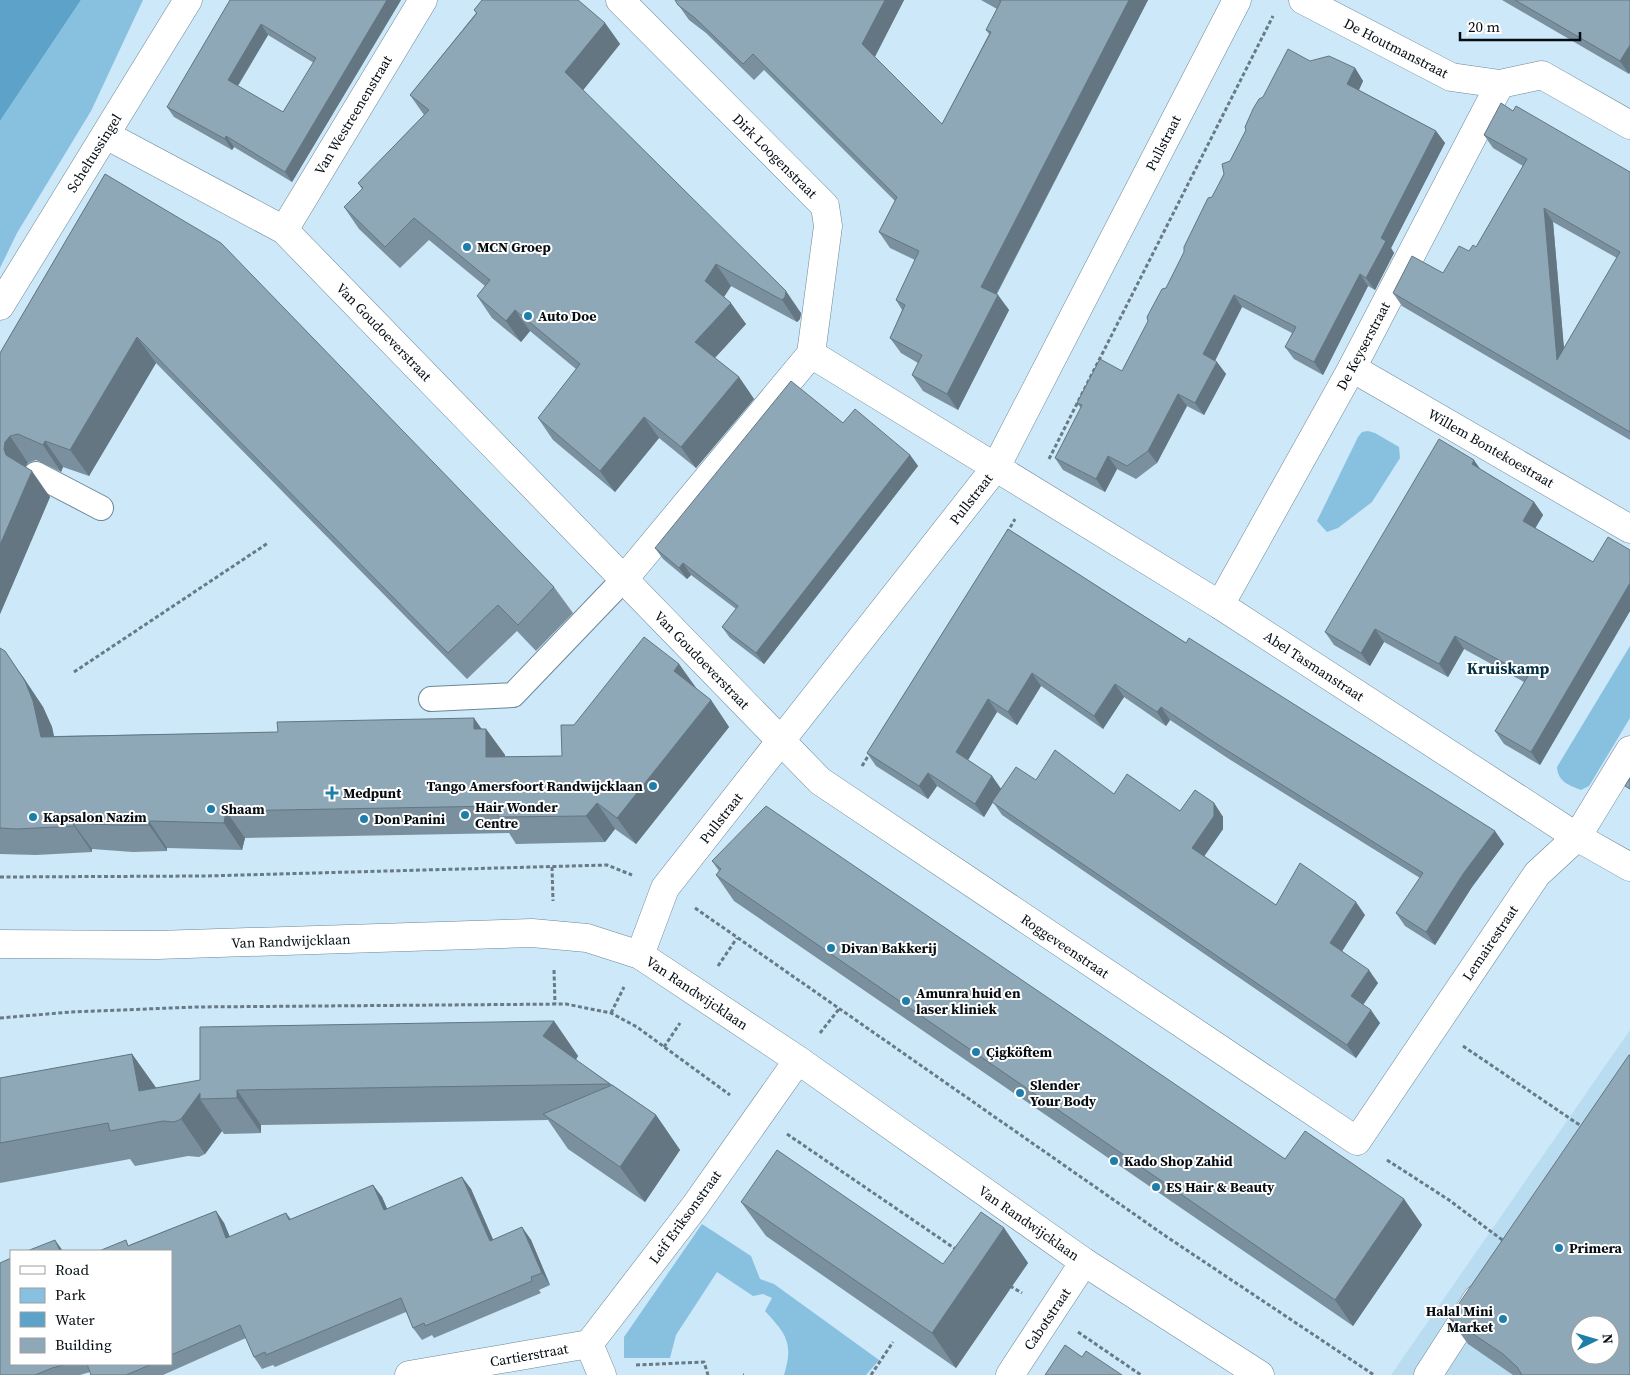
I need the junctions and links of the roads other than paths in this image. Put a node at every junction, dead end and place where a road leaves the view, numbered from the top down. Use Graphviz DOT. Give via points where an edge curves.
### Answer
graph roads {
  1 [pos="188,0"];
  2 [pos="423,0"];
  3 [pos="620,0"];
  4 [pos="1237,0"];
  5 [pos="1303,0"];
  6 [pos="1500,84"];
  7 [pos="1630,125"];
  8 [pos="106,135"];
  9 [pos="284,230"];
  10 [pos="0,306"];
  11 [pos="811,354"];
  12 [pos="1352,368"];
  13 [pos="996,467"];
  14 [pos="36,474"];
  15 [pos="101,508"];
  16 [pos="1630,529"];
  17 [pos="624,578"];
  18 [pos="1220,606"];
  19 [pos="431,699"];
  20 [pos="780,742"];
  21 [pos="1630,750"];
  22 [pos="1577,837"];
  23 [pos="1630,867"];
  24 [pos="0,944"];
  25 [pos="640,955"];
  26 [pos="798,1060"];
  27 [pos="1357,1141"];
  28 [pos="1512,1247"];
  29 [pos="1084,1262"];
  30 [pos="596,1362"];
  31 [pos="409,1375"];
  32 [pos="1010,1375"];
  33 [pos="1260,1375"];
  34 [pos="1428,1375"];
  1 -- 8 [label="street, Scheltussingel"];
  2 -- 9 [label="street, Van Westreenenstraat"];
  3 -- 11 [label="street, Dirk Loogenstraat" via="825,206 828,226"];
  4 -- 13 [label="street, Pullstraat"];
  5 -- 6 [label="street, De Houtmanstraat" via="1451,77"];
  6 -- 7 [label="street, De Houtmanstraat" via="1542,75"];
  6 -- 12 [label="street, De Keyserstraat"];
  8 -- 9 [label="street, Van Goudoeverstraat"];
  8 -- 10 [label="street, Scheltussingel"];
  9 -- 17 [label="street, Van Goudoeverstraat"];
  11 -- 13 [label="street"];
  11 -- 17 [label="street"];
  12 -- 16 [label="street, Willem Bontekoestraat"];
  12 -- 18 [label="street, De Keyserstraat"];
  13 -- 18 [label="street, Abel Tasmanstraat"];
  13 -- 20 [label="street, Pullstraat"];
  14 -- 15 [label="lane"];
  17 -- 19 [label="lane" via="513,695"];
  17 -- 20 [label="street, Van Goudoeverstraat"];
  18 -- 22 [label="street, Abel Tasmanstraat"];
  20 -- 25 [label="street, Pullstraat" via="666,888"];
  20 -- 27 [label="street, Roggeveenstraat" via="820,781"];
  21 -- 22 [label="street, Lemairestraat"];
  22 -- 23 [label="street, Abel Tasmanstraat"];
  22 -- 27 [label="street, Lemairestraat" via="1537,874"];
  24 -- 25 [label="street, Van Randwijcklaan" via="157,945 532,933 588,938"];
  25 -- 26 [label="street, Van Randwijcklaan"];
  26 -- 29 [label="street, Van Randwijcklaan"];
  26 -- 30 [label="street, Leif Eriksonstraat" via="695,1206"];
  28 -- 34 [label="street"];
  29 -- 32 [label="street, Cabotstraat"];
  29 -- 33 [label="street, Van Randwijcklaan"];
  30 -- 31 [label="street, Cartierstraat"];
}
